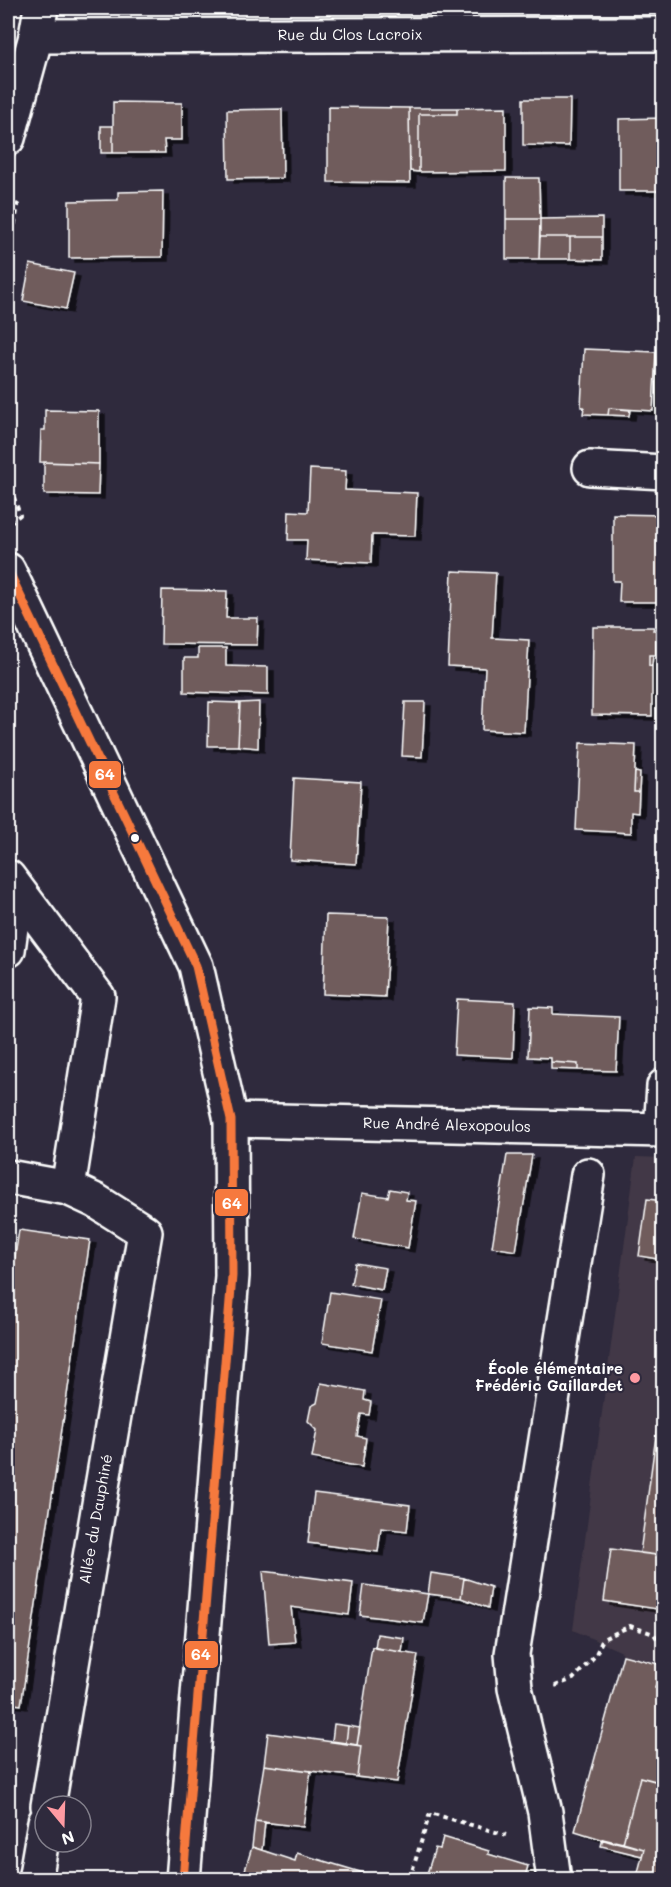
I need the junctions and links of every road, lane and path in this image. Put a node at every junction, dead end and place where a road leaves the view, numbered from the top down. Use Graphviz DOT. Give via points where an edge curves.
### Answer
graph roads {
  1 [pos="38,22"];
  2 [pos="663,34"];
  3 [pos="8,138"];
  4 [pos="8,199"];
  5 [pos="8,264"];
  6 [pos="590,468"];
  7 [pos="663,472"];
  8 [pos="8,480"];
  9 [pos="8,524"];
  10 [pos="8,570"];
  11 [pos="12,883"];
  12 [pos="8,950"];
  13 [pos="663,1086"];
  14 [pos="231,1120"];
  15 [pos="662,1130"];
  16 [pos="588,1175"];
  17 [pos="8,1178"];
  18 [pos="69,1188"];
  19 [pos="663,1649"];
  20 [pos="515,1688"];
  21 [pos="50,1794"];
  22 [pos="39,1854"];
  23 [pos="552,1864"];
  24 [pos="410,1878"];
  25 [pos="35,1880"];
  26 [pos="183,1880"];
  1 -- 2 [label="street, Rue du Clos Lacroix"];
  1 -- 3 [label="street"];
  4 -- 5 [label="path" via="18,205"];
  6 -- 7 [label="street"];
  8 -- 9 [label="path" via="20,515"];
  10 -- 14 [label="street" via="196,966"];
  11 -- 12 [label="street"];
  11 -- 18 [label="street" via="98,997"];
  13 -- 15 [label="street"];
  14 -- 15 [label="street, Rue André Alexopoulos"];
  14 -- 26 [label="street" via="232,1276"];
  16 -- 20 [label="street" via="512,1654"];
  17 -- 18 [label="street"];
  18 -- 21 [label="street, Allée du Dauphiné" via="145,1232"];
  19 -- 20 [label="path" via="654,1634 630,1626 603,1639 595,1656 573,1679 546,1689"];
  20 -- 23 [label="street" via="545,1812"];
  22 -- 25 [label="street"];
  23 -- 24 [label="path" via="430,1813"];
}
